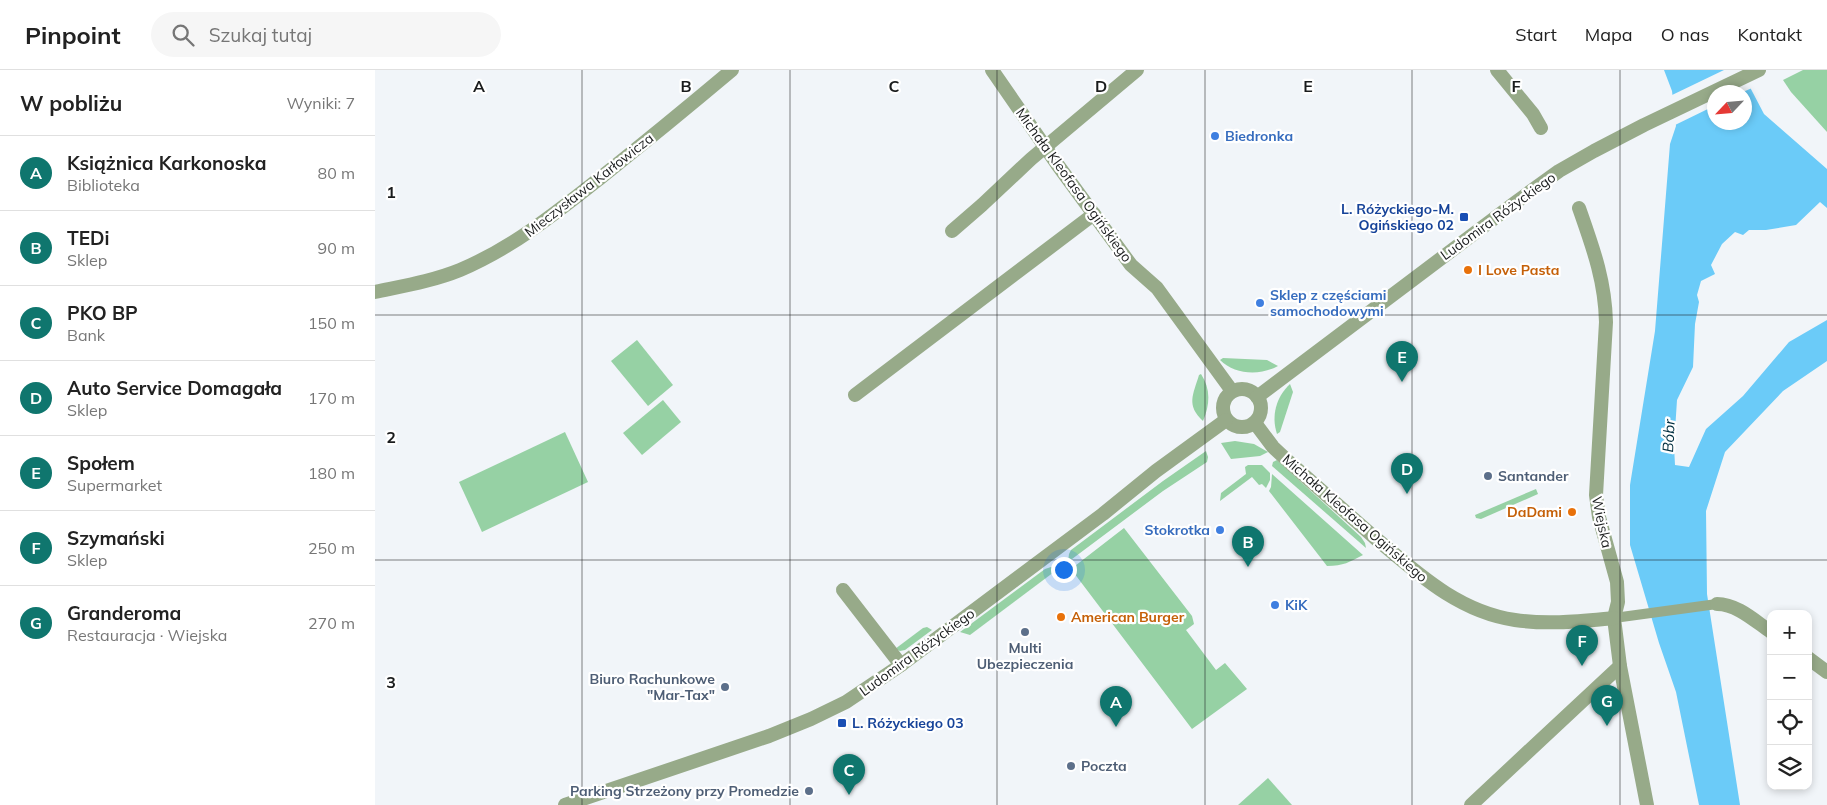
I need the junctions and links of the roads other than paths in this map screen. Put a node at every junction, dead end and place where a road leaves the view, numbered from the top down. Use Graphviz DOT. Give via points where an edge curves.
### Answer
graph roads {
  1 [pos="732,70"];
  2 [pos="992,70"];
  3 [pos="1137,70"];
  4 [pos="1497,70"];
  5 [pos="1759,70"];
  6 [pos="1541,128"];
  7 [pos="1045,147"];
  8 [pos="1579,208"];
  9 [pos="1094,214"];
  10 [pos="952,231"];
  11 [pos="375,292"];
  12 [pos="1232,392"];
  13 [pos="855,395"];
  14 [pos="1257,397"];
  15 [pos="1226,420"];
  16 [pos="1255,423"];
  17 [pos="843,590"];
  18 [pos="1717,604"];
  19 [pos="1614,618"];
  20 [pos="1767,629"];
  21 [pos="1812,661"];
  22 [pos="901,665"];
  23 [pos="1620,666"];
  24 [pos="1827,672"];
  25 [pos="565,805"];
  26 [pos="1471,805"];
  27 [pos="1647,805"];
  1 -- 11 [label="street, Mieczysława Karłowicza" via="541,225 459,270"];
  2 -- 7 [label="street, Michała Kleofasa Ogińskiego"];
  3 -- 7 [label="street"];
  4 -- 6 [label="street"];
  5 -- 14 [label="street, Ludomira Różyckiego" via="1644,125 1537,186"];
  7 -- 9 [label="street, Michała Kleofasa Ogińskiego"];
  7 -- 10 [label="street"];
  8 -- 19 [label="street, Wiejska" via="1602,278 1606,301 1596,495 1617,582 1618,602"];
  9 -- 12 [label="street, Michała Kleofasa Ogińskiego" via="1131,265 1157,288"];
  9 -- 13 [label="street"];
  12 -- 14 [label="street" via="1246,389"];
  12 -- 15 [label="street" via="1223,401"];
  14 -- 16 [label="street" via="1261,410"];
  15 -- 16 [label="street" via="1240,428"];
  15 -- 22 [label="street, Ludomira Różyckiego"];
  16 -- 19 [label="street, Michała Kleofasa Ogińskiego" via="1289,462 1441,592 1491,614 1514,620 1559,623"];
  17 -- 22 [label="street"];
  18 -- 19 [label="street, Michała Kleofasa Ogińskiego"];
  18 -- 20 [label="street" via="1735,608"];
  19 -- 23 [label="street, Wiejska"];
  21 -- 24 [label="street"];
  22 -- 25 [label="street, Ludomira Różyckiego" via="846,702 806,722"];
  23 -- 26 [label="street"];
  23 -- 27 [label="street, Wiejska"];
}
